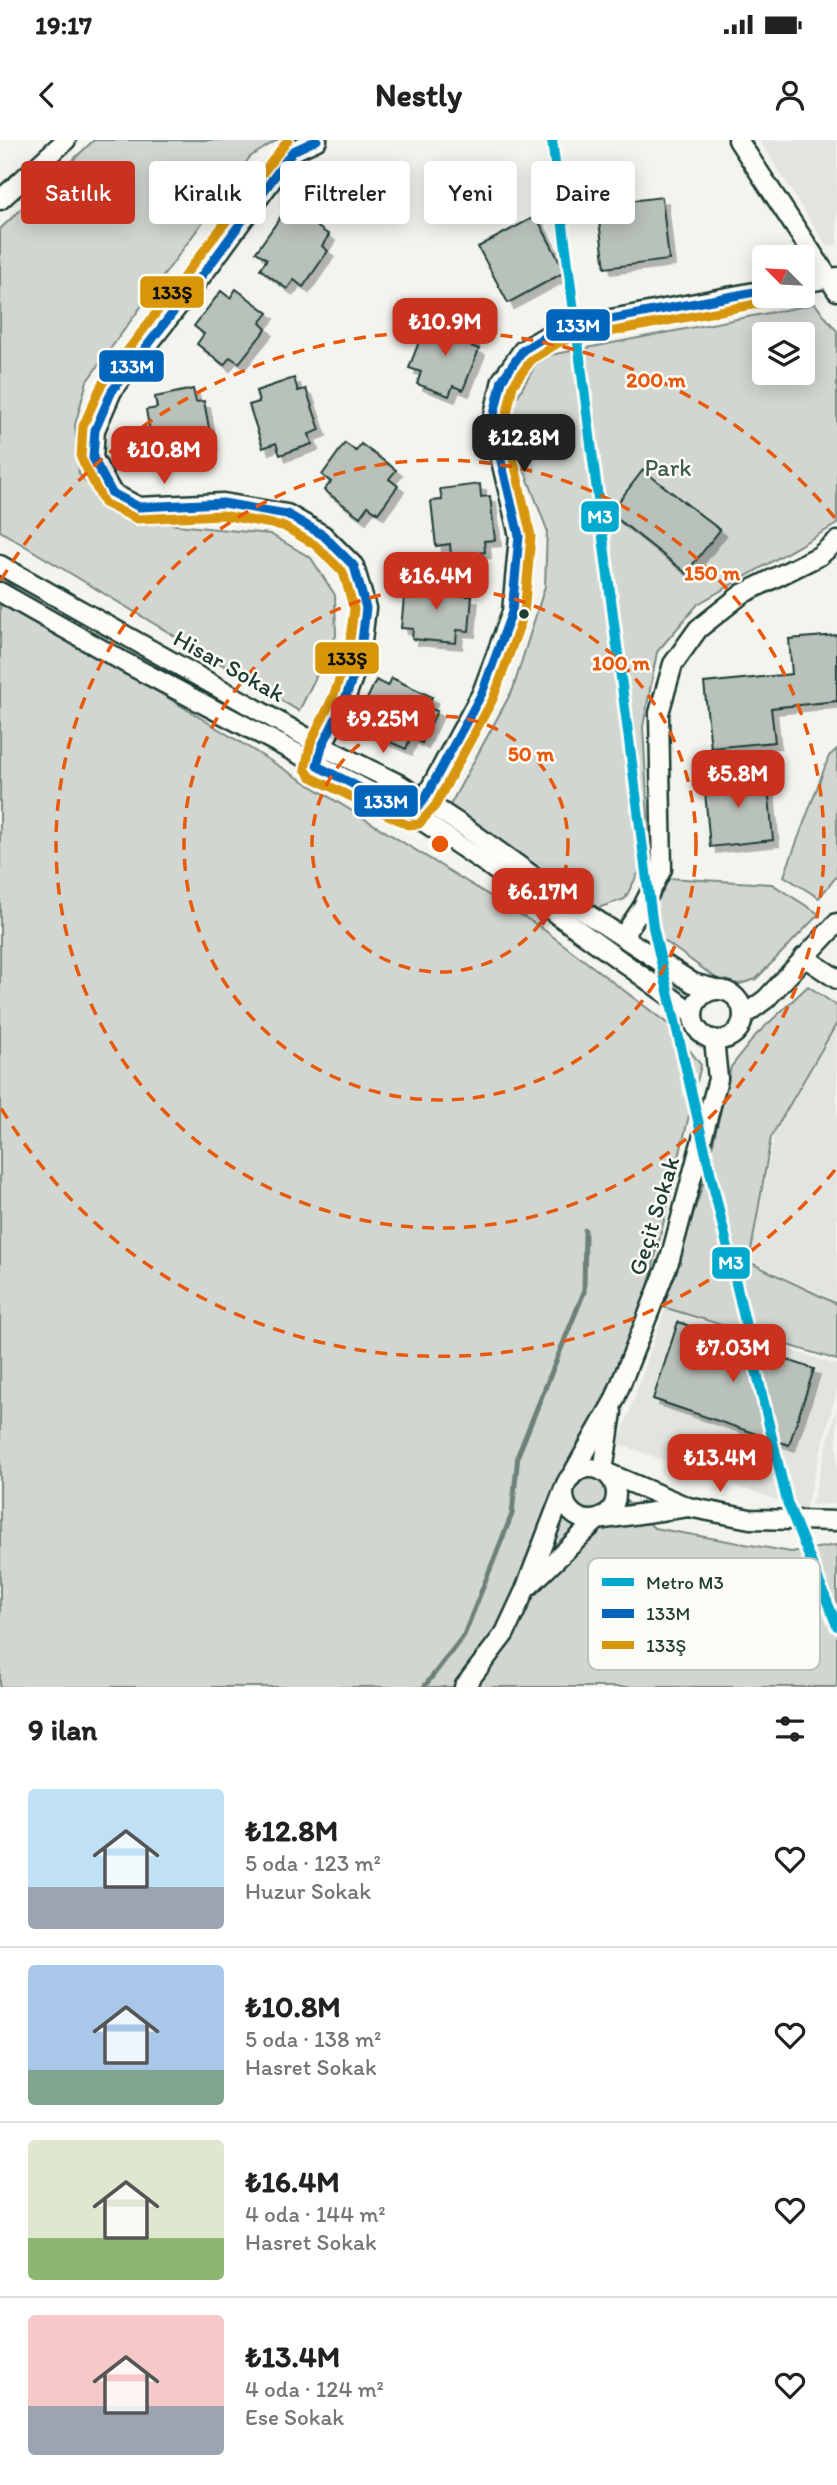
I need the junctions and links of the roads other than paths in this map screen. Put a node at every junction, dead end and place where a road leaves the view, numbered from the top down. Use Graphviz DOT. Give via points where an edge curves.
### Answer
graph roads {
  1 [pos="66,140"];
  2 [pos="317,140"];
  3 [pos="738,140"];
  4 [pos="0,200"];
  5 [pos="834,282"];
  6 [pos="816,283"];
  7 [pos="752,292"];
  8 [pos="837,541"];
  9 [pos="0,565"];
  10 [pos="0,592"];
  11 [pos="322,747"];
  12 [pos="317,765"];
  13 [pos="424,800"];
  14 [pos="412,814"];
  15 [pos="837,923"];
  16 [pos="623,936"];
  17 [pos="803,957"];
  18 [pos="837,979"];
  19 [pos="715,989"];
  20 [pos="693,1013"];
  21 [pos="743,1016"];
  22 [pos="714,1040"];
  23 [pos="614,1401"];
  24 [pos="603,1471"];
  25 [pos="567,1483"];
  26 [pos="688,1507"];
  27 [pos="597,1520"];
  28 [pos="837,1521"];
  29 [pos="525,1590"];
  30 [pos="464,1687"];
  1 -- 4 [label="street"];
  2 -- 11 [label="street" via="293,151 113,391 95,430 93,458 112,493 139,507 223,503 287,514 323,535 355,566 366,608 360,658"];
  3 -- 5 [label="street"];
  5 -- 6 [label="street"];
  7 -- 13 [label="street" via="558,329 523,350 502,380 492,423 519,536 512,612 482,693"];
  8 -- 16 [label="street" via="818,556 742,594 698,629 673,664 659,713 662,869"];
  9 -- 11 [label="street, Hisar Sokak"];
  10 -- 12 [label="street, Hisar Sokak"];
  11 -- 12 [label="street"];
  11 -- 13 [label="street, Hisar Sokak"];
  12 -- 14 [label="street, Hisar Sokak"];
  13 -- 14 [label="street"];
  13 -- 16 [label="street, Hisar Sokak"];
  14 -- 20 [label="street, Hisar Sokak"];
  15 -- 17 [label="street"];
  16 -- 19 [label="street, Hisar Sokak" via="693,983"];
  17 -- 18 [label="street"];
  17 -- 21 [label="street" via="766,999"];
  19 -- 20 [label="street" via="702,995"];
  19 -- 21 [label="street" via="733,994"];
  20 -- 22 [label="street" via="700,1032"];
  21 -- 22 [label="street" via="737,1032"];
  22 -- 23 [label="street, Geçit Sokak" via="718,1079 670,1259"];
  23 -- 24 [label="street"];
  23 -- 25 [label="street"];
  24 -- 25 [label="street" via="582,1469"];
  24 -- 26 [label="street"];
  24 -- 27 [label="street" via="616,1493 611,1510"];
  25 -- 27 [label="street" via="566,1506 572,1514"];
  25 -- 29 [label="street"];
  26 -- 27 [label="street"];
  26 -- 28 [label="street" via="750,1519"];
  27 -- 29 [label="street"];
  29 -- 30 [label="street" via="505,1633"];
}
